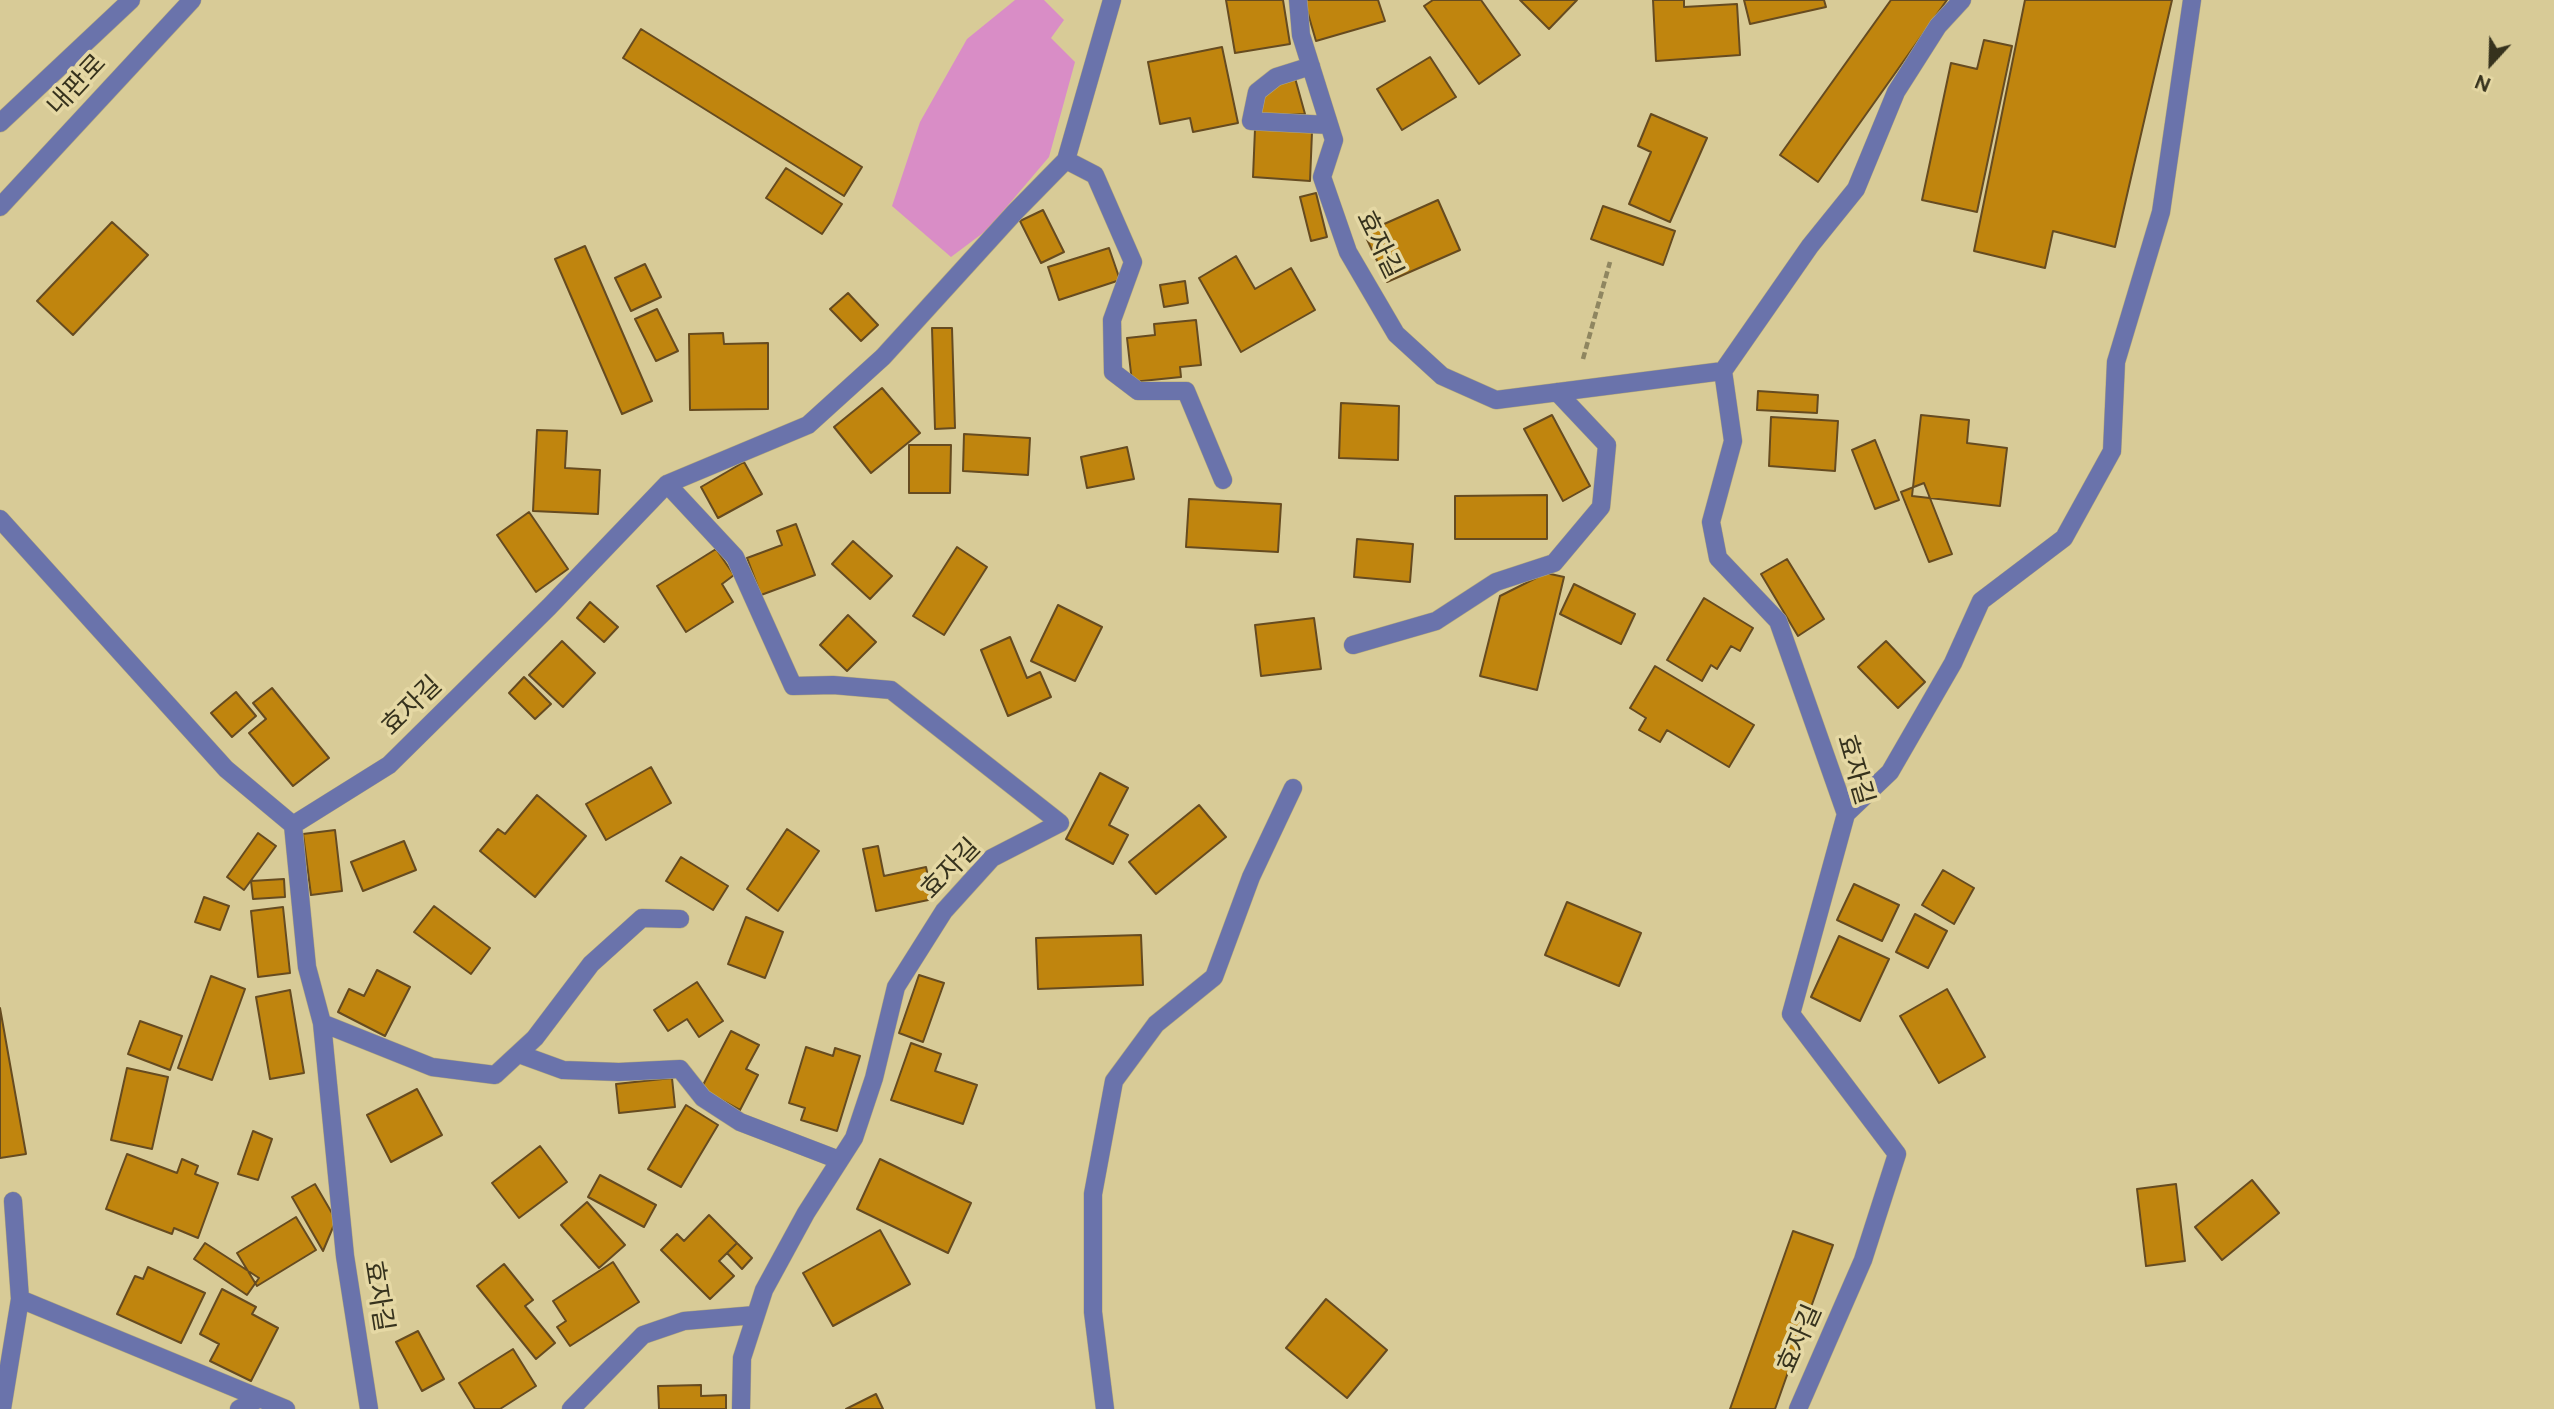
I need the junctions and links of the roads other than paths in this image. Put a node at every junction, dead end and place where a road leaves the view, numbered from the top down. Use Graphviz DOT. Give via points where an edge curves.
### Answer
graph roads {
  1 [pos="131,0"];
  2 [pos="192,0"];
  3 [pos="1112,0"];
  4 [pos="1298,0"];
  5 [pos="1962,0"];
  6 [pos="2192,0"];
  7 [pos="1311,66"];
  8 [pos="0,123"];
  9 [pos="1329,125"];
  10 [pos="1066,160"];
  11 [pos="0,207"];
  12 [pos="1723,371"];
  13 [pos="1565,391"];
  14 [pos="1223,480"];
  15 [pos="667,484"];
  16 [pos="0,519"];
  17 [pos="1353,645"];
  18 [pos="1293,788"];
  19 [pos="1846,814"];
  20 [pos="293,825"];
  21 [pos="680,919"];
  22 [pos="322,1023"];
  23 [pos="519,1054"];
  24 [pos="839,1160"];
  25 [pos="13,1201"];
  26 [pos="20,1299"];
  27 [pos="755,1315"];
  28 [pos="260,1398"];
  29 [pos="2,1409"];
  30 [pos="239,1409"];
  31 [pos="286,1409"];
  32 [pos="369,1409"];
  33 [pos="571,1409"];
  34 [pos="741,1409"];
  35 [pos="1105,1409"];
  36 [pos="1798,1409"];
  1 -- 8 [label="street, 내판로"];
  2 -- 11 [label="street, 내판로"];
  3 -- 10 [label="street, 효자길"];
  4 -- 7 [label="street, 효자길" via="1301,35"];
  5 -- 12 [label="street" via="1938,26 1896,92 1856,189 1810,246"];
  6 -- 19 [label="street" via="2161,212 2116,362 2112,451 2064,538 1981,601 1953,663 1890,772"];
  7 -- 9 [label="street, 효자길"];
  7 -- 9 [label="street" via="1276,76 1257,92 1251,121"];
  9 -- 13 [label="street, 효자길" via="1334,140 1322,177 1348,252 1396,334 1441,376 1496,400"];
  10 -- 14 [label="street" via="1095,175 1133,262 1112,320 1113,372 1138,391 1186,391"];
  10 -- 15 [label="street, 효자길" via="883,357 808,425"];
  12 -- 13 [label="street, 효자길"];
  12 -- 19 [label="street, 효자길" via="1733,441 1711,522 1718,558 1779,621"];
  13 -- 17 [label="street" via="1607,445 1601,507 1554,563 1496,582 1436,621"];
  15 -- 20 [label="street, 효자길" via="389,765"];
  15 -- 24 [label="street, 효자길" via="735,557 793,685 891,690 1060,823 992,858 944,911 896,987 874,1078 854,1138"];
  16 -- 20 [label="street" via="226,769"];
  18 -- 35 [label="street" via="1251,877 1214,977 1156,1024 1114,1081 1093,1194 1093,1312"];
  19 -- 36 [label="street, 효자길" via="1791,1014 1897,1154 1863,1260"];
  20 -- 22 [label="street, 효자길" via="307,967"];
  21 -- 23 [label="street" via="642,918 591,964"];
  22 -- 23 [label="street" via="432,1067 495,1075"];
  22 -- 32 [label="street, 효자길" via="345,1256"];
  23 -- 24 [label="street" via="563,1070 680,1069 703,1098 740,1122"];
  24 -- 27 [label="street, 효자길" via="764,1290"];
  25 -- 26 [label="street"];
  26 -- 28 [label="street"];
  26 -- 29 [label="street"];
  27 -- 33 [label="street" via="684,1321 643,1335"];
  27 -- 34 [label="street, 효자길" via="742,1358"];
  28 -- 30 [label="street"];
  28 -- 31 [label="street"];
}
